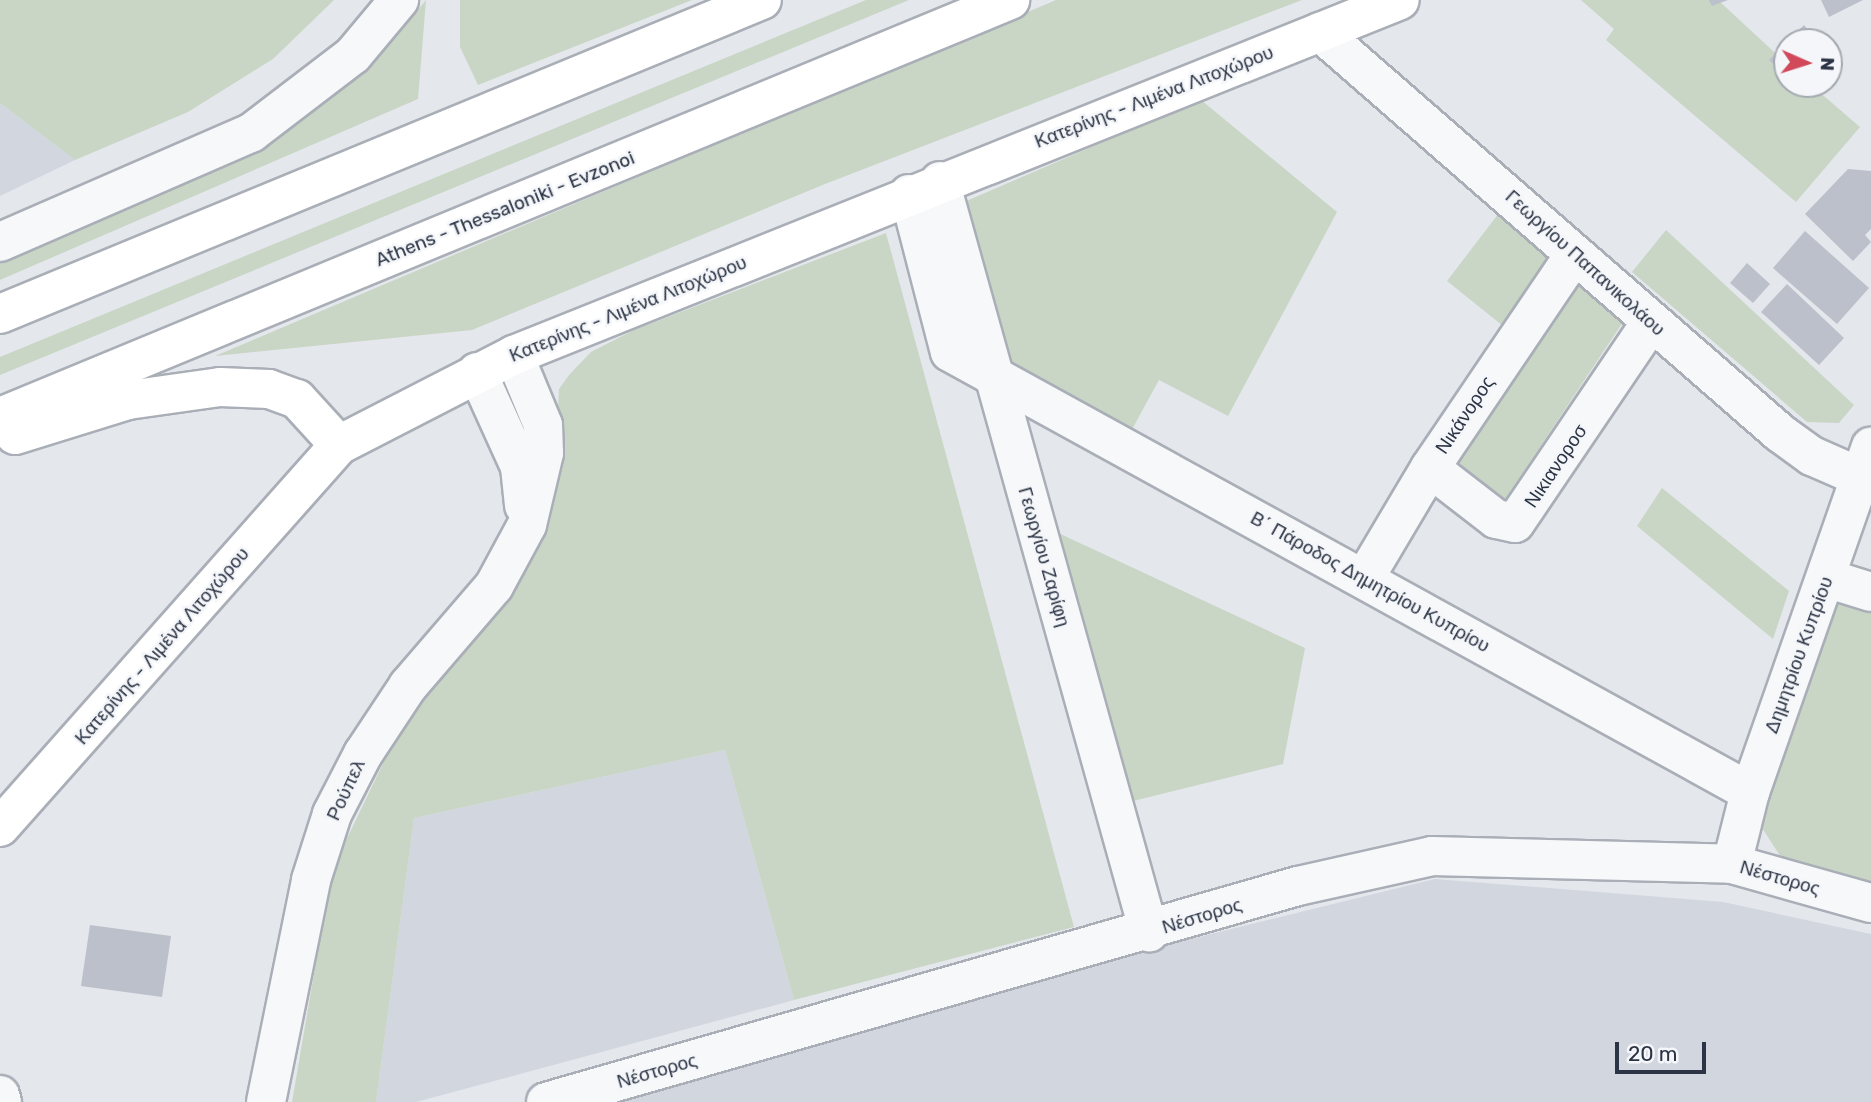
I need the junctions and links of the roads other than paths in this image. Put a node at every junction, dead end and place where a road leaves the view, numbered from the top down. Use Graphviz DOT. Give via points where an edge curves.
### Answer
graph roads {
  1 [pos="399,0"];
  2 [pos="762,0"];
  3 [pos="1010,0"];
  4 [pos="1399,0"];
  5 [pos="1320,32"];
  6 [pos="924,188"];
  7 [pos="0,242"];
  8 [pos="1574,255"];
  9 [pos="0,314"];
  10 [pos="1651,322"];
  11 [pos="514,355"];
  12 [pos="991,371"];
  13 [pos="477,372"];
  14 [pos="0,417"];
  15 [pos="0,439"];
  16 [pos="339,445"];
  17 [pos="1866,462"];
  18 [pos="1430,468"];
  19 [pos="527,525"];
  20 [pos="1826,578"];
  21 [pos="1364,579"];
  22 [pos="1871,592"];
  23 [pos="1750,792"];
  24 [pos="0,827"];
  25 [pos="1732,864"];
  26 [pos="1871,903"];
  27 [pos="1149,932"];
  28 [pos="0,1095"];
  29 [pos="2,1102"];
  30 [pos="266,1102"];
  31 [pos="546,1102"];
  1 -- 7 [label="street" via="353,55 251,133"];
  2 -- 9 [label="main road"];
  3 -- 14 [label="main road, Athens - Thessaloniki - Evzonoi"];
  4 -- 5 [label="main road, Κατερίνης - Λιμένα Λιτοχώρου"];
  5 -- 6 [label="main road, Κατερίνης - Λιμένα Λιτοχώρου"];
  5 -- 8 [label="street, Γεωργίου Παπανικολάου"];
  6 -- 11 [label="main road, Κατερίνης - Λιμένα Λιτοχώρου"];
  6 -- 12 [label="street, Γεωργίου Ζαρίφη"];
  6 -- 12 [label="street, Β΄ Πάροδος Δημητρίου Κυπρίου" via="950,352"];
  8 -- 10 [label="street, Γεωργίου Παπανικολάου"];
  8 -- 18 [label="street, Νικάνορος"];
  10 -- 17 [label="street, Γεωργίου Παπανικολάου" via="1812,456"];
  10 -- 18 [label="street, Νικιανοροσ" via="1515,523 1496,519"];
  11 -- 13 [label="main road, Κατερίνης - Λιμένα Λιτοχώρου"];
  11 -- 19 [label="street, Ρούπελ" via="543,425 544,453"];
  12 -- 21 [label="street, Β΄ Πάροδος Δημητρίου Κυπρίου"];
  12 -- 27 [label="street, Γεωργίου Ζαρίφη"];
  13 -- 16 [label="main road, Κατερίνης - Λιμένα Λιτοχώρου"];
  13 -- 19 [label="street" via="520,467"];
  15 -- 16 [label="main road" via="128,400 219,387 269,389 297,399"];
  16 -- 24 [label="main road, Κατερίνης - Λιμένα Λιτοχώρου"];
  17 -- 20 [label="street, Δημητρίου Κυπρίου"];
  18 -- 21 [label="street, Νικάνορος"];
  19 -- 30 [label="street, Ρούπελ" via="494,586 408,686 363,754 332,814 311,880"];
  20 -- 22 [label="street"];
  20 -- 23 [label="street, Δημητρίου Κυπρίου"];
  21 -- 23 [label="street, Β΄ Πάροδος Δημητρίου Κυπρίου"];
  23 -- 25 [label="street, Δημητρίου Κυπρίου"];
  25 -- 26 [label="street, Νέστορος"];
  25 -- 27 [label="street, Νέστορος" via="1432,856 1298,886"];
  27 -- 31 [label="street, Νέστορος"];
  28 -- 29 [label="street"];
}
